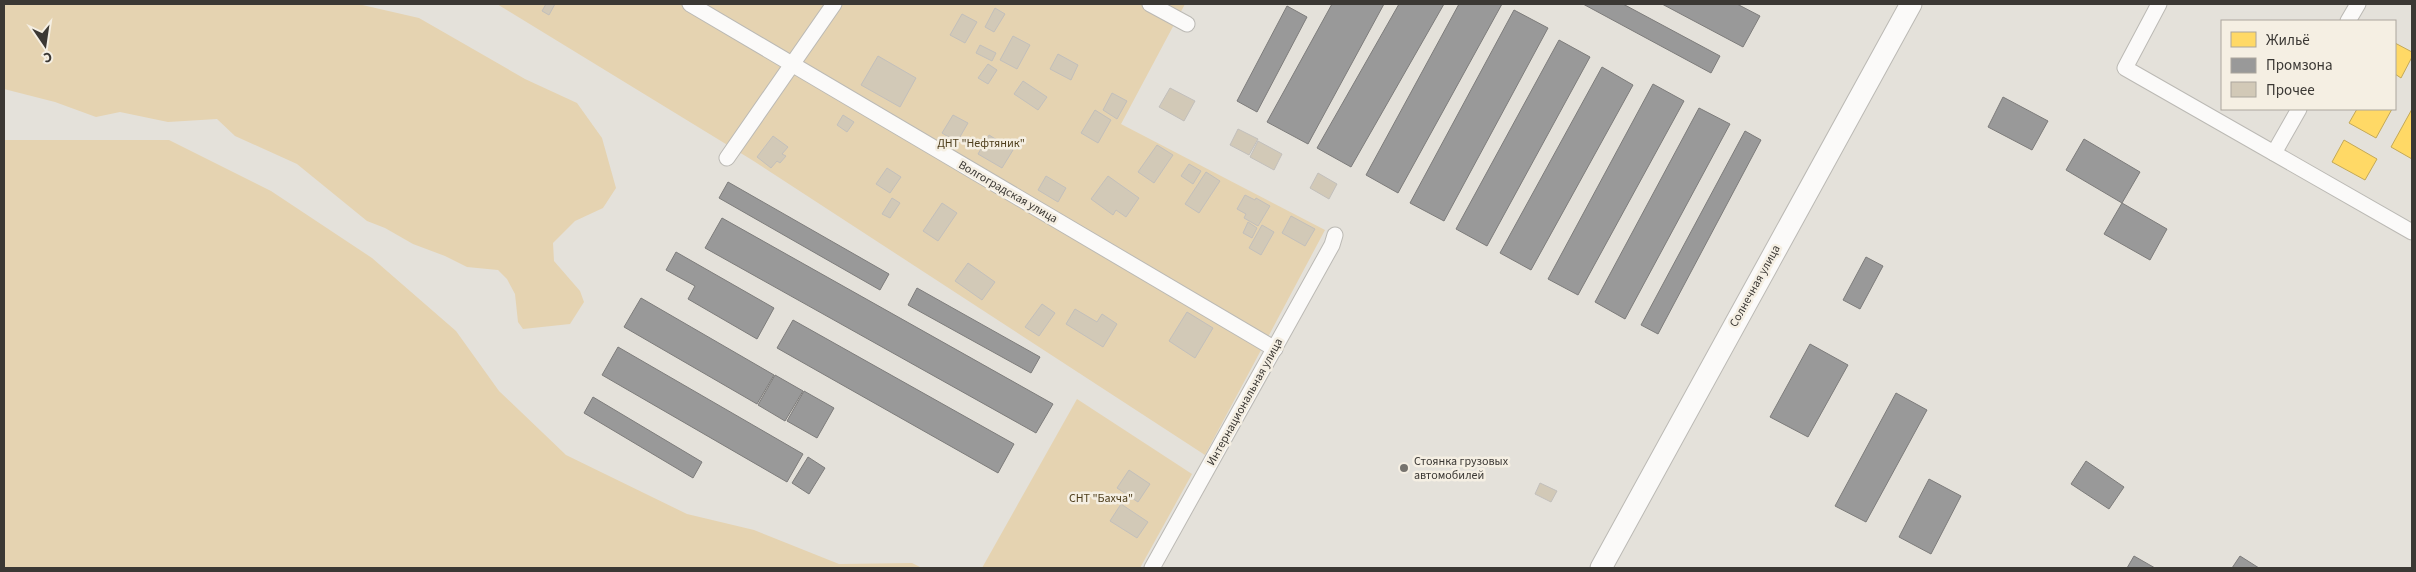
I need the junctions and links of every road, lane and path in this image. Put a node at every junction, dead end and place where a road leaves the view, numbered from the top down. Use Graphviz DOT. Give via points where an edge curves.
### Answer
graph roads {
  1 [pos="690,4"];
  2 [pos="834,4"];
  3 [pos="1150,4"];
  4 [pos="1911,4"];
  5 [pos="2159,4"];
  6 [pos="2358,4"];
  7 [pos="2349,20"];
  8 [pos="1187,24"];
  9 [pos="793,66"];
  10 [pos="2298,110"];
  11 [pos="2274,153"];
  12 [pos="728,158"];
  13 [pos="2412,232"];
  14 [pos="1335,235"];
  15 [pos="1275,349"];
  16 [pos="1152,568"];
  17 [pos="1601,568"];
  1 -- 9 [label="street, Волгоградская улица"];
  2 -- 9 [label="street"];
  3 -- 8 [label="street"];
  4 -- 17 [label="street, Солнечная улица"];
  5 -- 11 [label="street" via="2125,68"];
  6 -- 7 [label="street"];
  9 -- 12 [label="street"];
  9 -- 15 [label="street, Волгоградская улица"];
  10 -- 11 [label="street"];
  11 -- 13 [label="street"];
  14 -- 15 [label="street, Интернациональная улица"];
  15 -- 16 [label="street, Интернациональная улица"];
}
